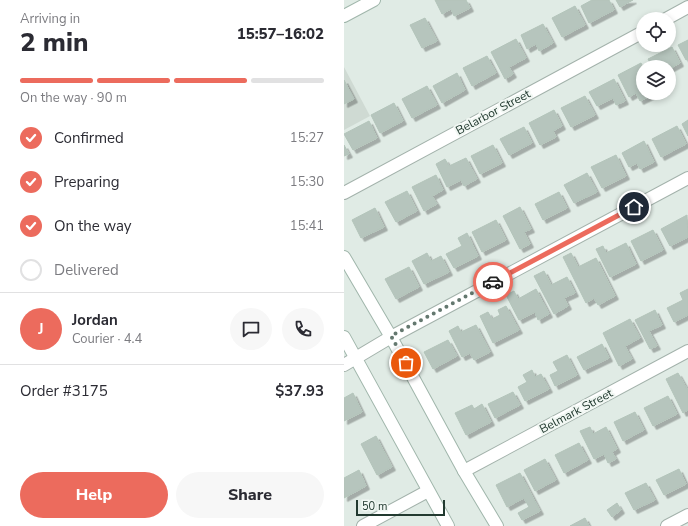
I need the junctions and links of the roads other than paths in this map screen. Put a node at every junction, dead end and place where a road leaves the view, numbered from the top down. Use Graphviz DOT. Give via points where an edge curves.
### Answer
graph roads {
  1 [pos="374,0"];
  2 [pos="688,7"];
  3 [pos="676,14"];
  4 [pos="344,16"];
  5 [pos="636,36"];
  6 [pos="688,178"];
  7 [pos="344,192"];
  8 [pos="344,257"];
  9 [pos="391,336"];
  10 [pos="344,337"];
  11 [pos="688,351"];
  12 [pos="355,359"];
  13 [pos="344,365"];
  14 [pos="464,470"];
  15 [pos="428,491"];
  16 [pos="688,515"];
  17 [pos="363,526"];
  18 [pos="448,526"];
  19 [pos="497,526"];
  20 [pos="667,526"];
  1 -- 4 [label="street"];
  2 -- 3 [label="street"];
  5 -- 7 [label="street, Belarbor Street"];
  6 -- 9 [label="street"];
  8 -- 9 [label="street"];
  9 -- 12 [label="street"];
  9 -- 14 [label="street"];
  10 -- 12 [label="street"];
  11 -- 14 [label="street, Belmark Street"];
  12 -- 13 [label="street"];
  12 -- 15 [label="street"];
  14 -- 19 [label="street"];
  15 -- 17 [label="street"];
  15 -- 18 [label="street"];
  16 -- 20 [label="street"];
}
